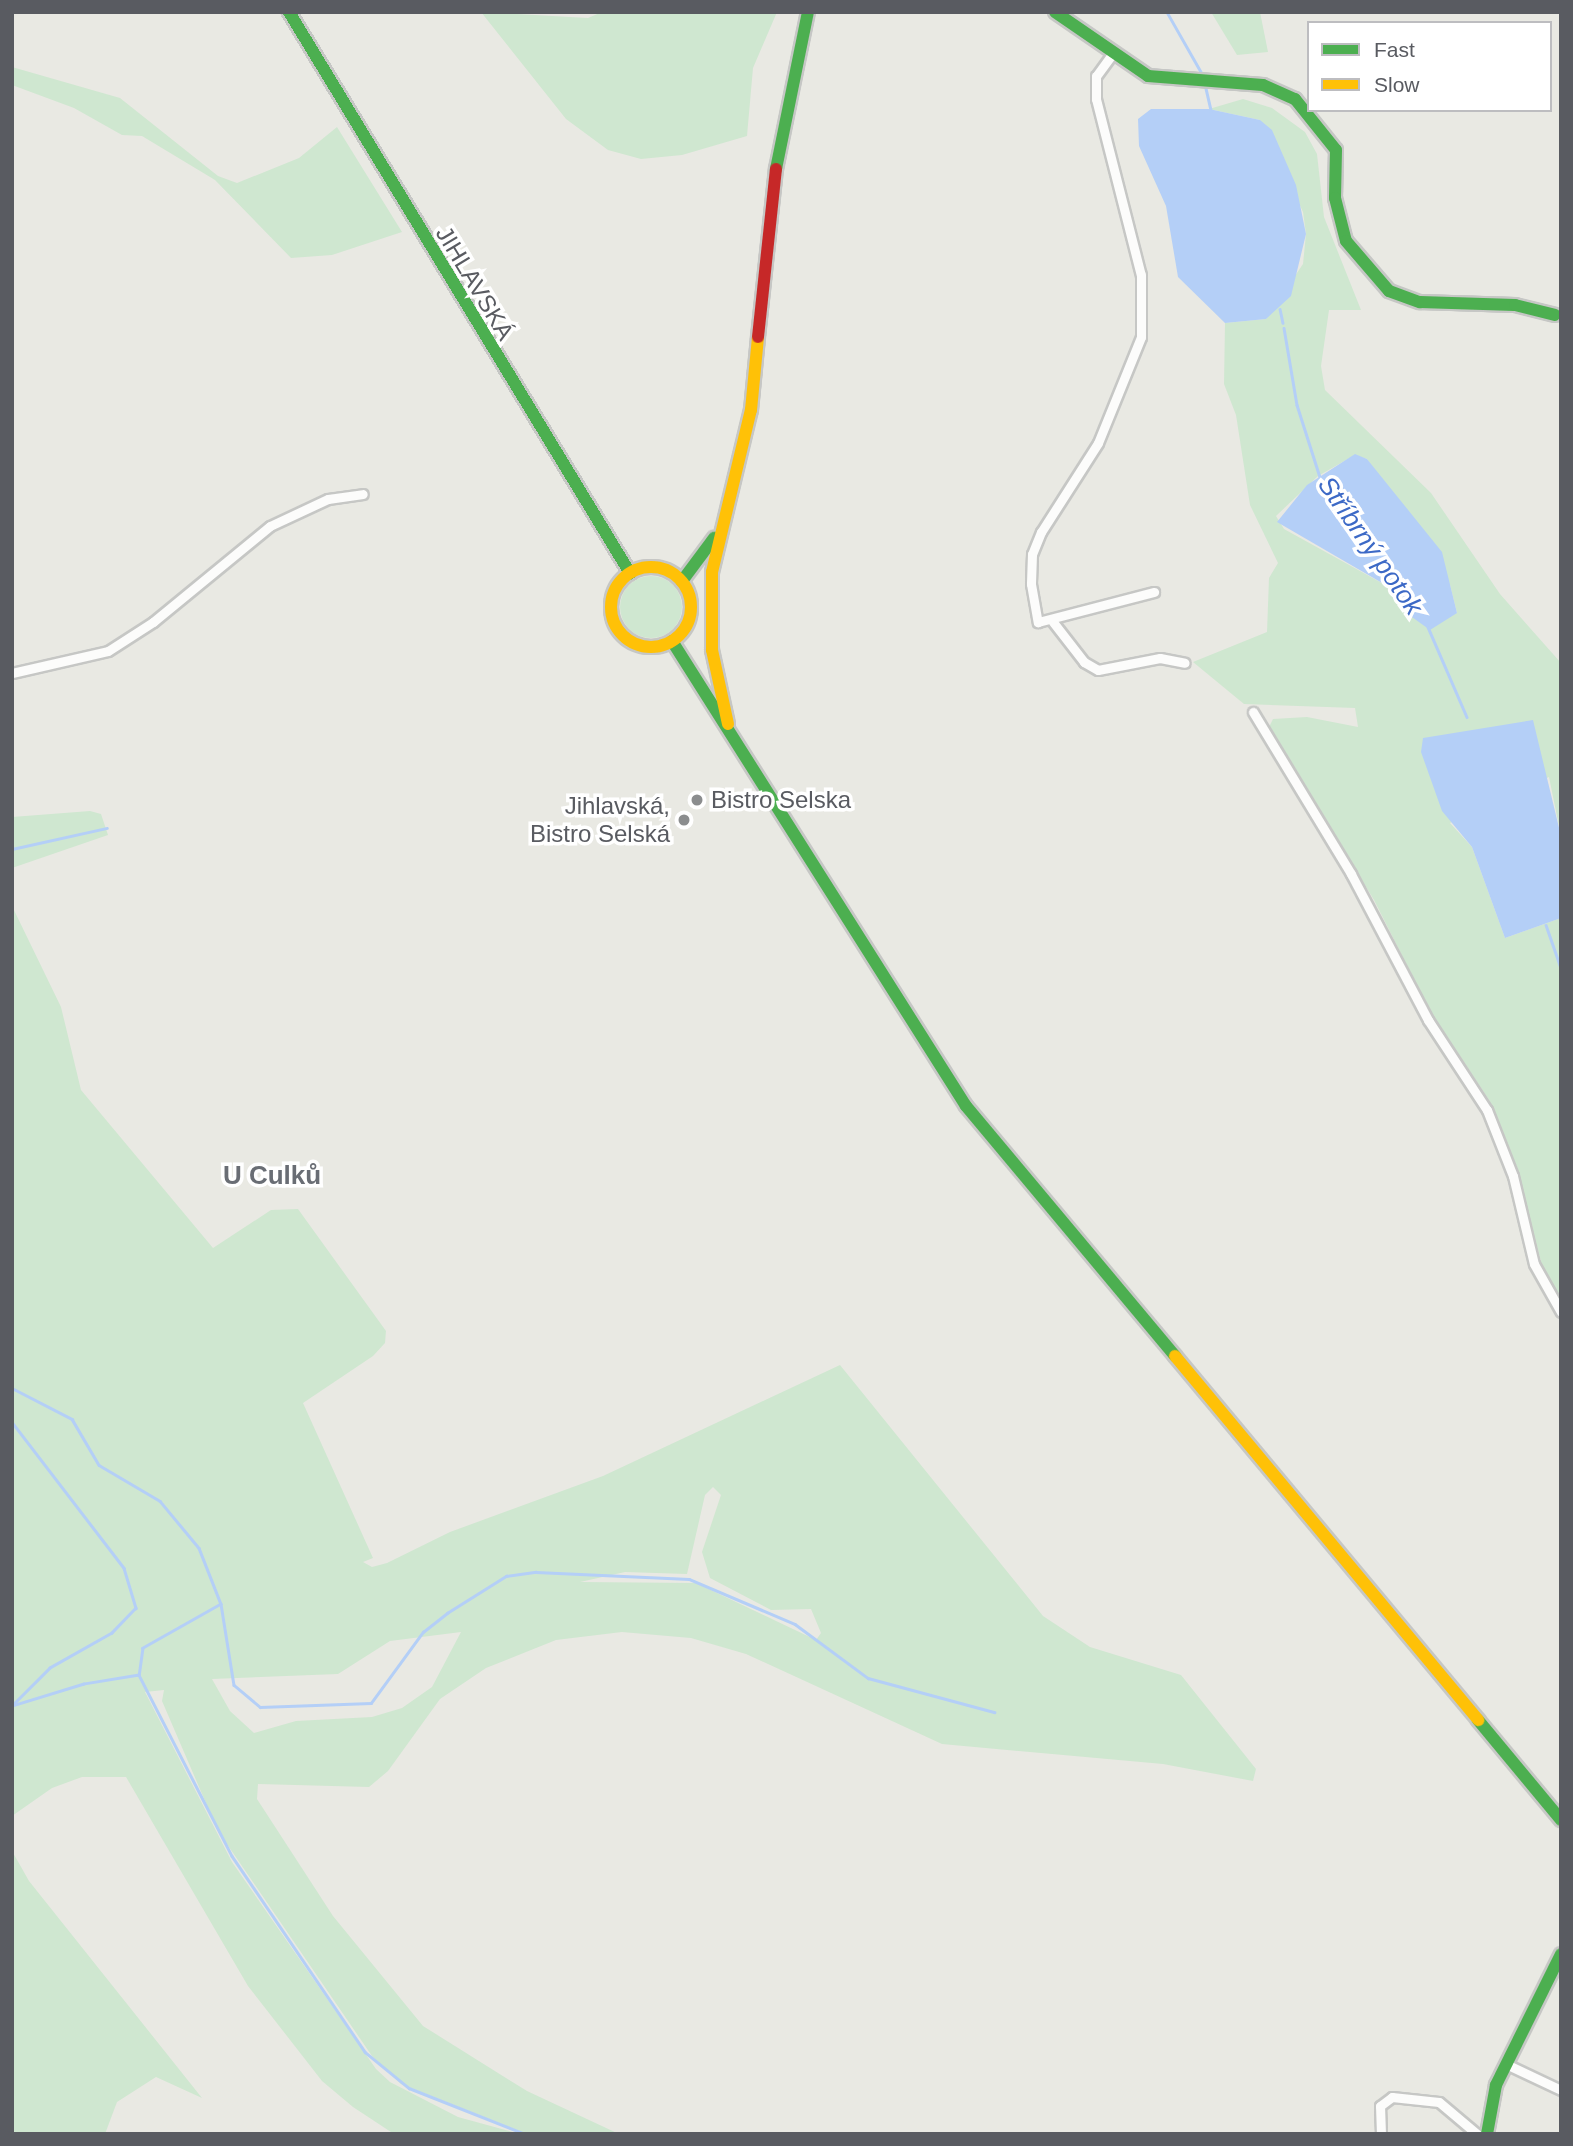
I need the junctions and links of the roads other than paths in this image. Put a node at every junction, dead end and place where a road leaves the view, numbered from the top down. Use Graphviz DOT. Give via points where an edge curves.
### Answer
graph roads {
  1 [pos="289,12"];
  2 [pos="807,12"];
  3 [pos="1055,12"];
  4 [pos="1112,53"];
  5 [pos="1558,317"];
  6 [pos="363,494"];
  7 [pos="724,518"];
  8 [pos="630,573"];
  9 [pos="682,581"];
  10 [pos="1154,592"];
  11 [pos="1053,622"];
  12 [pos="672,641"];
  13 [pos="1185,663"];
  14 [pos="12,673"];
  15 [pos="1254,712"];
  16 [pos="741,753"];
  17 [pos="1561,1312"];
  18 [pos="1561,1820"];
  19 [pos="1561,1954"];
  20 [pos="1506,2064"];
  21 [pos="1561,2090"];
  22 [pos="1381,2134"];
  23 [pos="1477,2134"];
  24 [pos="1487,2134"];
  1 -- 8 [label="main road, JIHLAVSKÁ"];
  2 -- 7 [label="main road" via="776,166 751,410"];
  3 -- 4 [label="main road"];
  4 -- 5 [label="main road" via="1148,76 1263,86 1295,99 1336,150 1335,198 1346,241 1389,291 1420,302 1516,305"];
  4 -- 11 [label="street" via="1096,76 1096,99 1141,275 1143,314 1116,406 1032,554 1038,622"];
  6 -- 14 [label="street" via="328,499 270,526 153,622 108,651"];
  7 -- 9 [label="main road"];
  7 -- 16 [label="main road" via="712,572 710,629 718,690"];
  8 -- 9 [label="main road" via="657,567"];
  8 -- 12 [label="main road" via="611,601 617,628 638,645"];
  9 -- 12 [label="main road" via="691,609"];
  10 -- 11 [label="street"];
  11 -- 13 [label="street" via="1079,657 1098,670 1160,658"];
  12 -- 16 [label="main road"];
  15 -- 17 [label="street" via="1351,874 1427,1020 1487,1110 1513,1176 1534,1264"];
  16 -- 18 [label="main road" via="877,972 982,1126"];
  19 -- 20 [label="main road"];
  20 -- 21 [label="street"];
  20 -- 24 [label="main road"];
  22 -- 23 [label="street" via="1380,2106 1392,2097 1439,2102"];
}
